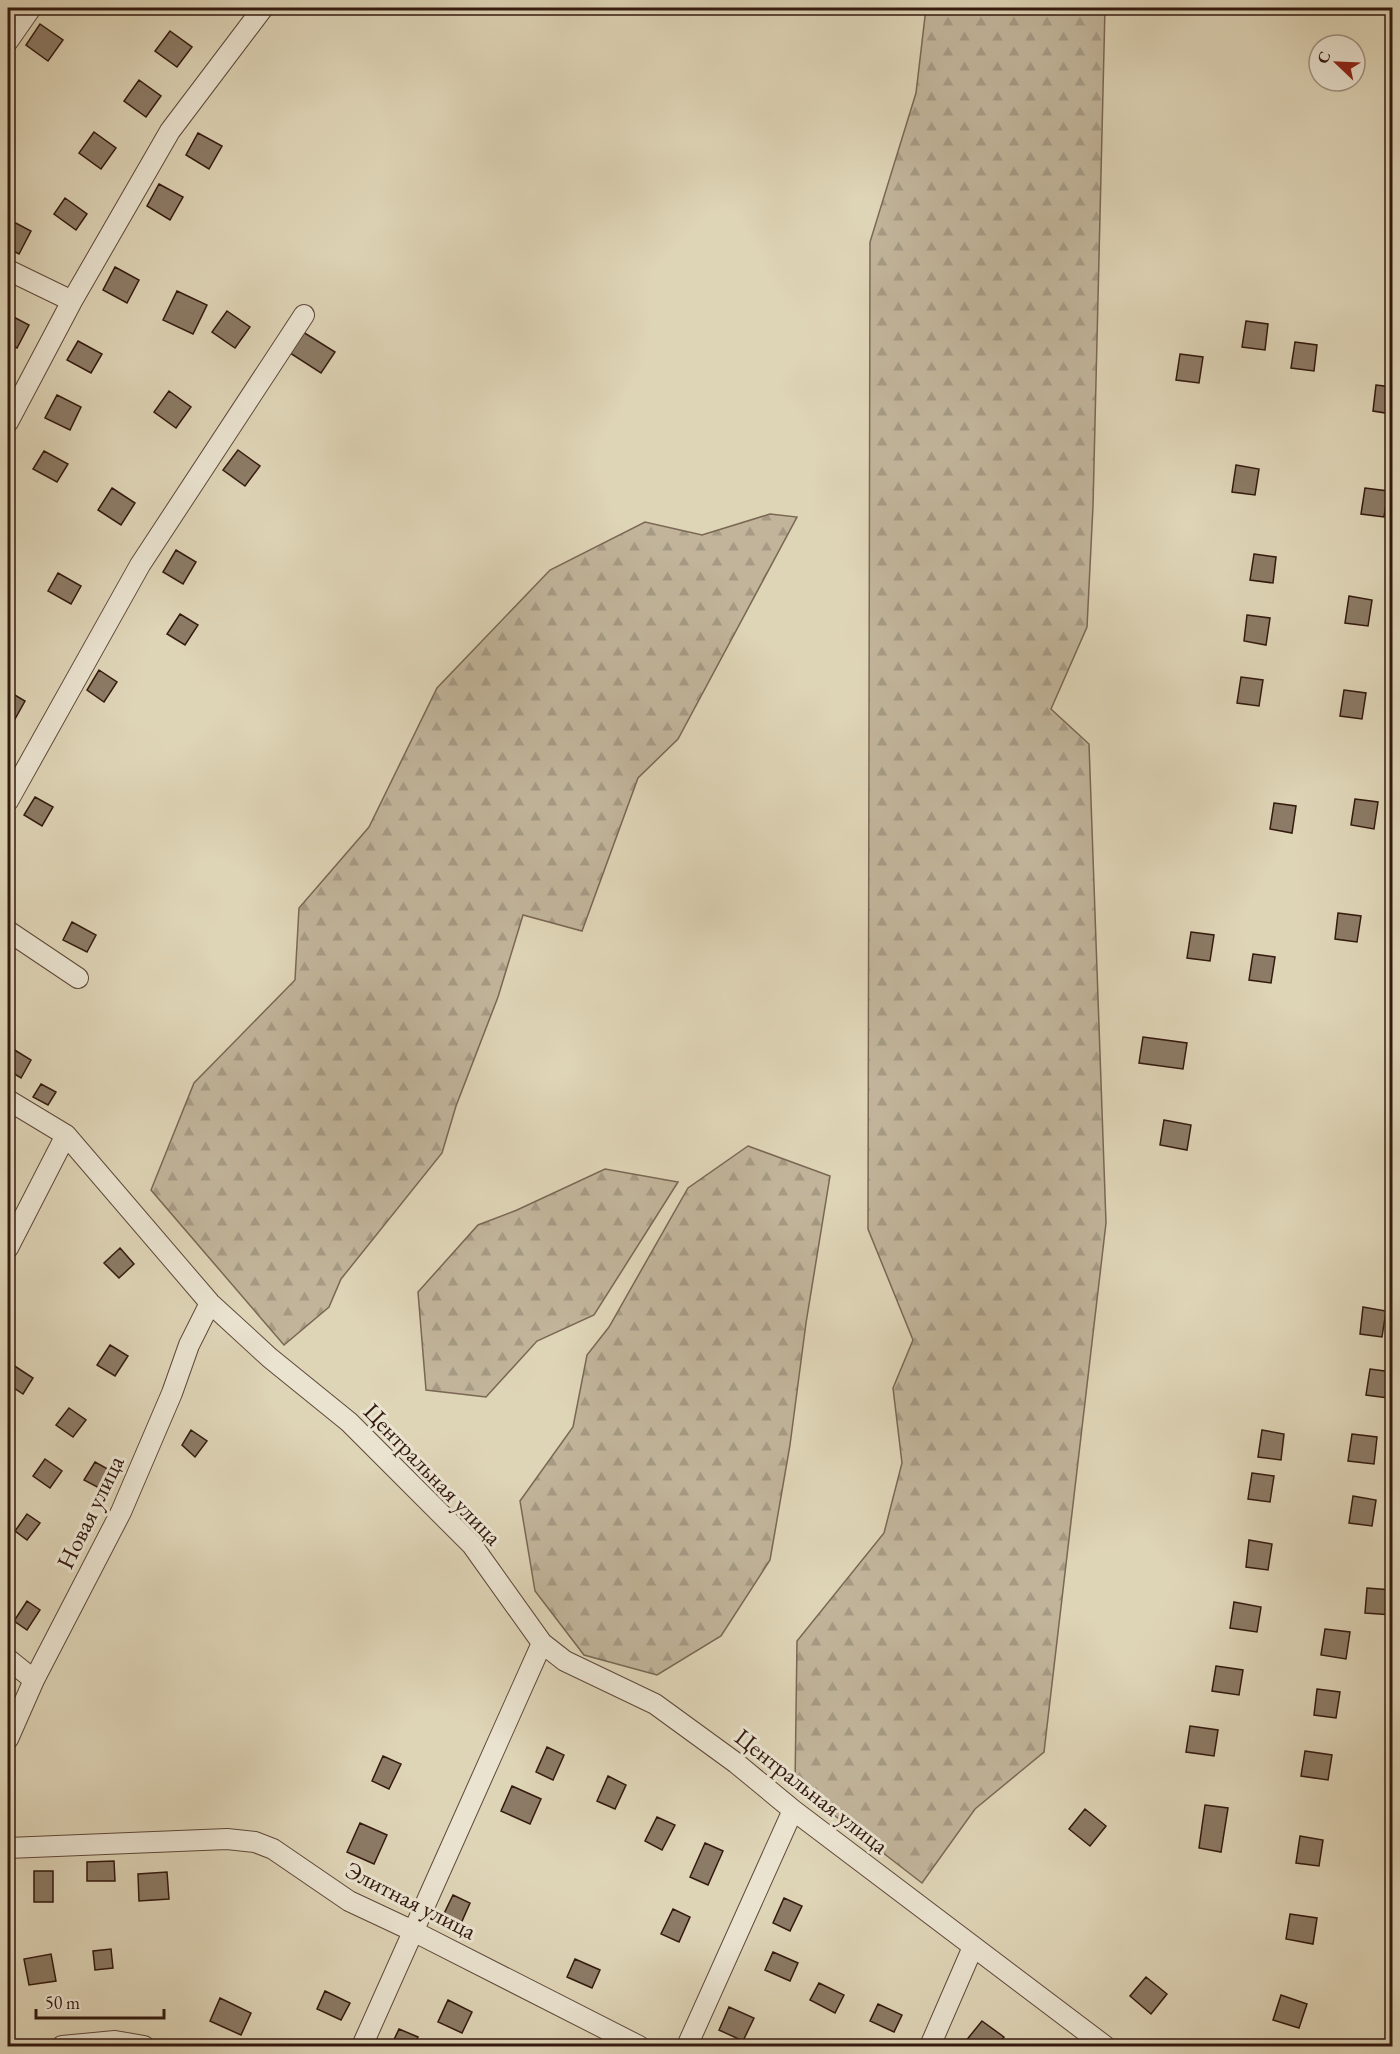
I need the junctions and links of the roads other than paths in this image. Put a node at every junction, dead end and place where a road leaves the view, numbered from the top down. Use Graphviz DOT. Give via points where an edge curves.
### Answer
graph roads {
  1 [pos="32,8"];
  2 [pos="263,8"];
  3 [pos="8,41"];
  4 [pos="8,270"];
  5 [pos="72,301"];
  6 [pos="304,315"];
  7 [pos="8,422"];
  8 [pos="8,801"];
  9 [pos="8,931"];
  10 [pos="78,978"];
  11 [pos="8,1100"];
  12 [pos="66,1135"];
  13 [pos="8,1248"];
  14 [pos="210,1303"];
  15 [pos="542,1643"];
  16 [pos="8,1659"];
  17 [pos="34,1680"];
  18 [pos="8,1739"];
  19 [pos="793,1810"];
  20 [pos="8,1848"];
  21 [pos="413,1931"];
  22 [pos="973,1947"];
  23 [pos="62,2046"];
  24 [pos="144,2046"];
  25 [pos="362,2046"];
  26 [pos="639,2046"];
  27 [pos="687,2046"];
  28 [pos="930,2046"];
  29 [pos="1105,2046"];
  1 -- 3 [label="street"];
  2 -- 5 [label="street" via="170,131"];
  4 -- 5 [label="street"];
  5 -- 7 [label="street"];
  6 -- 8 [label="street" via="140,565"];
  9 -- 10 [label="street"];
  11 -- 12 [label="street, Центральная улица"];
  12 -- 13 [label="street"];
  12 -- 14 [label="street, Центральная улица"];
  14 -- 15 [label="street, Центральная улица" via="349,1422 472,1545"];
  14 -- 17 [label="street, Новая улица" via="121,1512"];
  15 -- 19 [label="street, Центральная улица" via="565,1661 655,1704"];
  15 -- 21 [label="street"];
  16 -- 17 [label="street"];
  17 -- 18 [label="street, Новая улица"];
  19 -- 22 [label="street, Центральная улица"];
  19 -- 27 [label="street"];
  20 -- 21 [label="street, Элитная улица" via="227,1839 255,1842 273,1849 349,1902"];
  21 -- 25 [label="street"];
  21 -- 26 [label="street, Элитная улица"];
  22 -- 28 [label="street"];
  22 -- 29 [label="street, Центральная улица"];
  23 -- 24 [label="street" via="115,2041"];
}
